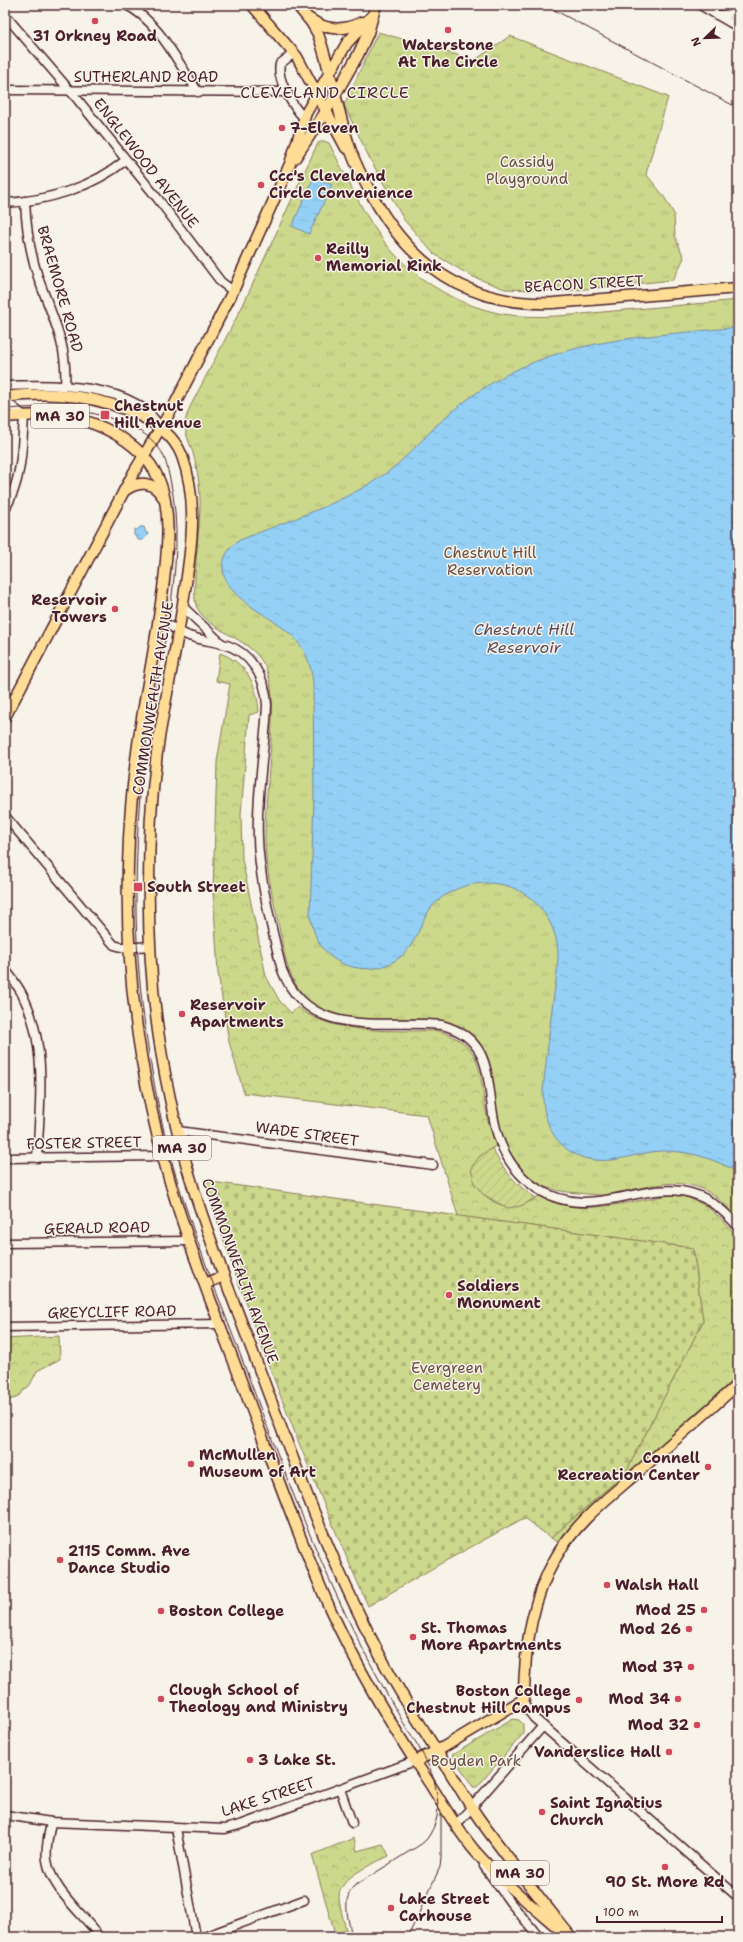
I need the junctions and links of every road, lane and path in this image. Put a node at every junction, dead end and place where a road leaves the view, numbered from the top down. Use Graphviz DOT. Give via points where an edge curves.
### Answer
graph roads {
  1 [pos="126,5"];
  2 [pos="252,5"];
  3 [pos="297,5"];
  4 [pos="376,5"];
  5 [pos="700,5"];
  6 [pos="738,13"];
  7 [pos="5,15"];
  8 [pos="717,15"];
  9 [pos="306,16"];
  10 [pos="371,17"];
  11 [pos="738,27"];
  12 [pos="294,53"];
  13 [pos="330,73"];
  14 [pos="5,90"];
  15 [pos="69,91"];
  16 [pos="198,92"];
  17 [pos="287,92"];
  18 [pos="317,93"];
  19 [pos="336,94"];
  20 [pos="326,111"];
  21 [pos="304,118"];
  22 [pos="353,158"];
  23 [pos="126,160"];
  24 [pos="290,164"];
  25 [pos="25,201"];
  26 [pos="5,203"];
  27 [pos="738,288"];
  28 [pos="233,291"];
  29 [pos="65,385"];
  30 [pos="5,386"];
  31 [pos="5,397"];
  32 [pos="5,401"];
  33 [pos="24,416"];
  34 [pos="5,417"];
  35 [pos="160,428"];
  36 [pos="144,456"];
  37 [pos="124,491"];
  38 [pos="165,501"];
  39 [pos="5,509"];
  40 [pos="182,606"];
  41 [pos="159,620"];
  42 [pos="179,630"];
  43 [pos="223,644"];
  44 [pos="5,717"];
  45 [pos="5,816"];
  46 [pos="150,946"];
  47 [pos="129,948"];
  48 [pos="5,969"];
  49 [pos="178,1131"];
  50 [pos="163,1156"];
  51 [pos="5,1158"];
  52 [pos="37,1158"];
  53 [pos="433,1165"];
  54 [pos="738,1227"];
  55 [pos="189,1241"];
  56 [pos="5,1243"];
  57 [pos="224,1276"];
  58 [pos="205,1284"];
  59 [pos="220,1324"];
  60 [pos="5,1327"];
  61 [pos="738,1384"];
  62 [pos="524,1699"];
  63 [pos="543,1726"];
  64 [pos="437,1751"];
  65 [pos="415,1761"];
  66 [pos="340,1789"];
  67 [pos="472,1807"];
  68 [pos="5,1816"];
  69 [pos="51,1822"];
  70 [pos="352,1823"];
  71 [pos="456,1825"];
  72 [pos="176,1828"];
  73 [pos="470,1845"];
  74 [pos="738,1897"];
  75 [pos="304,1900"];
  76 [pos="98,1937"];
  77 [pos="196,1937"];
  78 [pos="204,1937"];
  79 [pos="539,1937"];
  80 [pos="570,1937"];
  1 -- 16 [label="street" via="141,14 152,25"];
  2 -- 12 [label="main road, BEACON STREET"];
  3 -- 9 [label="main road, BEACON STREET"];
  4 -- 10 [label="main road"];
  5 -- 8 [label="street"];
  6 -- 8 [label="street"];
  7 -- 15 [label="street, ENGLEWOOD AVENUE"];
  8 -- 11 [label="street"];
  9 -- 10 [label="main road" via="320,25 334,29 356,26"];
  9 -- 13 [label="main road, BEACON STREET" via="318,34"];
  10 -- 13 [label="main road" via="352,36"];
  10 -- 19 [label="main road" via="368,33 358,55"];
  12 -- 17 [label="street" via="283,60 279,68"];
  12 -- 18 [label="main road, BEACON STREET"];
  13 -- 18 [label="main road"];
  13 -- 19 [label="main road, BEACON STREET"];
  14 -- 15 [label="street, SUTHERLAND ROAD"];
  15 -- 16 [label="street, SUTHERLAND ROAD"];
  15 -- 23 [label="street, ENGLEWOOD AVENUE"];
  16 -- 17 [label="street, SUTHERLAND ROAD"];
  17 -- 21 [label="street"];
  18 -- 20 [label="main road, BEACON STREET"];
  18 -- 21 [label="main road"];
  19 -- 20 [label="main road"];
  19 -- 22 [label="main road, BEACON STREET"];
  20 -- 22 [label="main road, BEACON STREET"];
  20 -- 24 [label="main road"];
  21 -- 24 [label="main road"];
  22 -- 27 [label="main road, BEACON STREET" via="381,212 408,248 444,276 483,294 518,303 540,304"];
  23 -- 25 [label="street" via="107,174 83,185 59,194"];
  23 -- 28 [label="street, ENGLEWOOD AVENUE" via="221,282"];
  24 -- 28 [label="main road"];
  25 -- 26 [label="street"];
  25 -- 29 [label="street, BRAEMORE ROAD" via="28,234 35,263 63,345"];
  28 -- 35 [label="main road"];
  29 -- 30 [label="street, COMMONWEALTH AVENUE"];
  29 -- 35 [label="street, COMMONWEALTH AVENUE" via="98,391 137,404 151,414"];
  31 -- 35 [label="main road, COMMONWEALTH AVENUE / MA 30" via="58,395 88,399 134,413"];
  32 -- 33 [label="street"];
  33 -- 34 [label="main road, COMMONWEALTH AVENUE / MA 30"];
  33 -- 36 [label="main road, COMMONWEALTH AVENUE / MA 30" via="57,416 84,420 107,430"];
  33 -- 39 [label="street" via="22,456 16,487"];
  35 -- 36 [label="main road"];
  35 -- 40 [label="main road, COMMONWEALTH AVENUE / MA 30" via="180,452 192,498 191,542"];
  36 -- 37 [label="main road"];
  36 -- 38 [label="main road, COMMONWEALTH AVENUE / MA 30" via="156,473"];
  37 -- 38 [label="main road" via="135,484 147,483 158,489"];
  37 -- 44 [label="main road"];
  38 -- 41 [label="main road, COMMONWEALTH AVENUE / MA 30" via="167,548"];
  40 -- 42 [label="main road, COMMONWEALTH AVENUE / MA 30"];
  40 -- 43 [label="street"];
  41 -- 42 [label="street"];
  41 -- 47 [label="main road, COMMONWEALTH AVENUE / MA 30" via="134,775 128,868"];
  42 -- 43 [label="street" via="202,640"];
  42 -- 46 [label="main road, COMMONWEALTH AVENUE / MA 30" via="154,777 149,863"];
  43 -- 54 [label="street" via="240,653 254,665 267,695 258,849 282,970 298,998 313,1010 341,1021 442,1025 457,1030 470,1039 480,1052 486,1067 494,1120 504,1151 523,1178 545,1192 562,1200 590,1203 655,1190 685,1191 716,1205"];
  45 -- 47 [label="street" via="111,941 120,947"];
  46 -- 47 [label="street"];
  46 -- 49 [label="main road, COMMONWEALTH AVENUE / MA 30" via="160,1040"];
  47 -- 50 [label="main road, COMMONWEALTH AVENUE / MA 30" via="142,1061"];
  48 -- 52 [label="street" via="22,994 31,1016 37,1042 41,1088"];
  49 -- 53 [label="street, WADE STREET"];
  49 -- 57 [label="main road, COMMONWEALTH AVENUE / MA 30" via="200,1210"];
  50 -- 52 [label="street, FOSTER STREET"];
  50 -- 55 [label="main road, COMMONWEALTH AVENUE / MA 30"];
  51 -- 52 [label="street, FOSTER STREET"];
  55 -- 56 [label="street, GERALD ROAD"];
  55 -- 58 [label="main road, COMMONWEALTH AVENUE / MA 30"];
  57 -- 58 [label="main road"];
  57 -- 64 [label="main road, COMMONWEALTH AVENUE / MA 30" via="333,1559 373,1643"];
  58 -- 59 [label="main road, COMMONWEALTH AVENUE / MA 30"];
  59 -- 60 [label="street, GREYCLIFF ROAD"];
  59 -- 65 [label="main road, COMMONWEALTH AVENUE / MA 30" via="286,1501 330,1608 371,1686"];
  61 -- 62 [label="main road" via="594,1511 565,1543 544,1580 538,1597 526,1651"];
  62 -- 63 [label="street" via="531,1715"];
  62 -- 64 [label="main road, LAKE STREET"];
  63 -- 67 [label="street"];
  63 -- 74 [label="street"];
  64 -- 65 [label="main road, LAKE STREET"];
  64 -- 67 [label="main road, COMMONWEALTH AVENUE / MA 30"];
  65 -- 66 [label="street, LAKE STREET"];
  65 -- 71 [label="main road, COMMONWEALTH AVENUE / MA 30"];
  66 -- 70 [label="street"];
  66 -- 72 [label="street, LAKE STREET" via="234,1827 215,1830"];
  67 -- 71 [label="street"];
  67 -- 80 [label="main road, COMMONWEALTH AVENUE / MA 30"];
  68 -- 69 [label="street, LAKE STREET"];
  69 -- 72 [label="street, LAKE STREET"];
  69 -- 76 [label="street" via="47,1850 49,1868 62,1892"];
  71 -- 73 [label="main road, COMMONWEALTH AVENUE / MA 30"];
  72 -- 77 [label="street"];
  73 -- 79 [label="street, COMMONWEALTH AVENUE" via="510,1902"];
  73 -- 80 [label="main road, COMMONWEALTH AVENUE / MA 30" via="489,1866"];
  75 -- 78 [label="street"];
}
